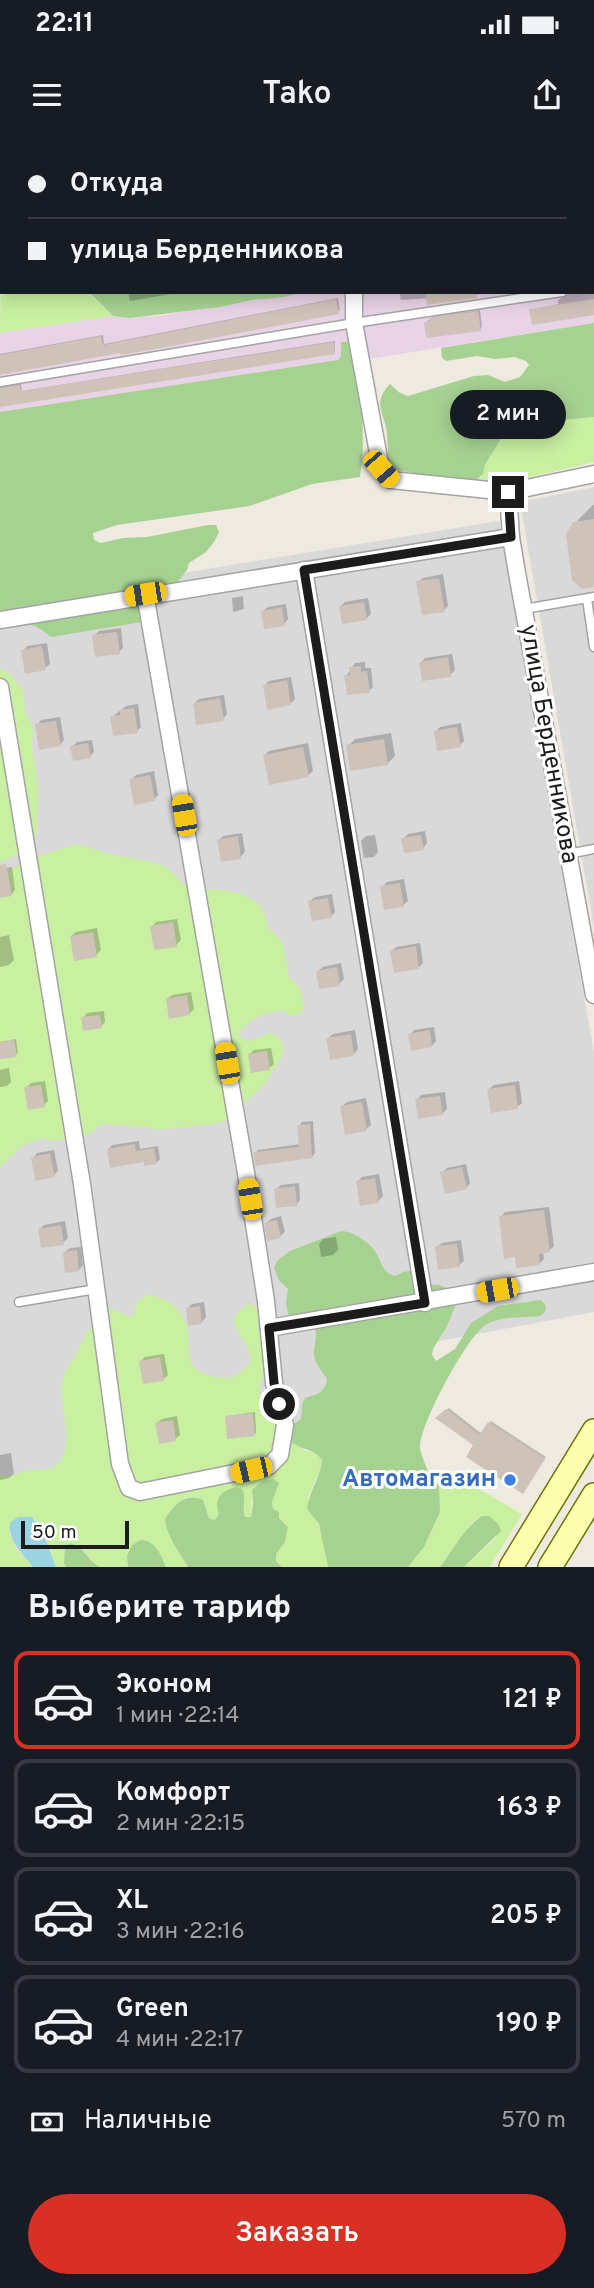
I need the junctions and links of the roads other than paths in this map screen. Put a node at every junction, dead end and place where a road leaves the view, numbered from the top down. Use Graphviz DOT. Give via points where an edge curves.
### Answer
graph roads {
  1 [pos="354,294"];
  2 [pos="549,294"];
  3 [pos="354,323"];
  4 [pos="0,382"];
  5 [pos="594,474"];
  6 [pos="508,492"];
  7 [pos="511,537"];
  8 [pos="304,570"];
  9 [pos="145,594"];
  10 [pos="591,598"];
  11 [pos="524,609"];
  12 [pos="0,620"];
  13 [pos="594,647"];
  14 [pos="0,687"];
  15 [pos="594,849"];
  16 [pos="568,854"];
  17 [pos="594,995"];
  18 [pos="594,1272"];
  19 [pos="96,1289"];
  20 [pos="19,1302"];
  21 [pos="425,1303"];
  22 [pos="269,1328"];
  23 [pos="594,1431"];
  24 [pos="593,1497"];
  25 [pos="511,1567"];
  26 [pos="550,1567"];
  1 -- 3 [label="street"];
  2 -- 3 [label="lane"];
  3 -- 4 [label="lane"];
  3 -- 6 [label="street" via="381,469 391,480"];
  5 -- 6 [label="street"];
  6 -- 7 [label="street, улица Берденникова"];
  7 -- 8 [label="street"];
  7 -- 11 [label="street, улица Берденникова"];
  8 -- 9 [label="street"];
  8 -- 21 [label="street"];
  9 -- 12 [label="street"];
  9 -- 22 [label="street"];
  10 -- 11 [label="lane"];
  10 -- 13 [label="lane"];
  11 -- 16 [label="street, улица Берденникова"];
  14 -- 19 [label="street"];
  15 -- 16 [label="lane"];
  16 -- 17 [label="street, улица Берденникова"];
  18 -- 21 [label="street"];
  19 -- 20 [label="lane"];
  19 -- 22 [label="street" via="120,1464 129,1488 140,1492 269,1466 280,1455 285,1425 274,1383"];
  21 -- 22 [label="street"];
  23 -- 25 [label="street"];
  24 -- 26 [label="street"];
}
